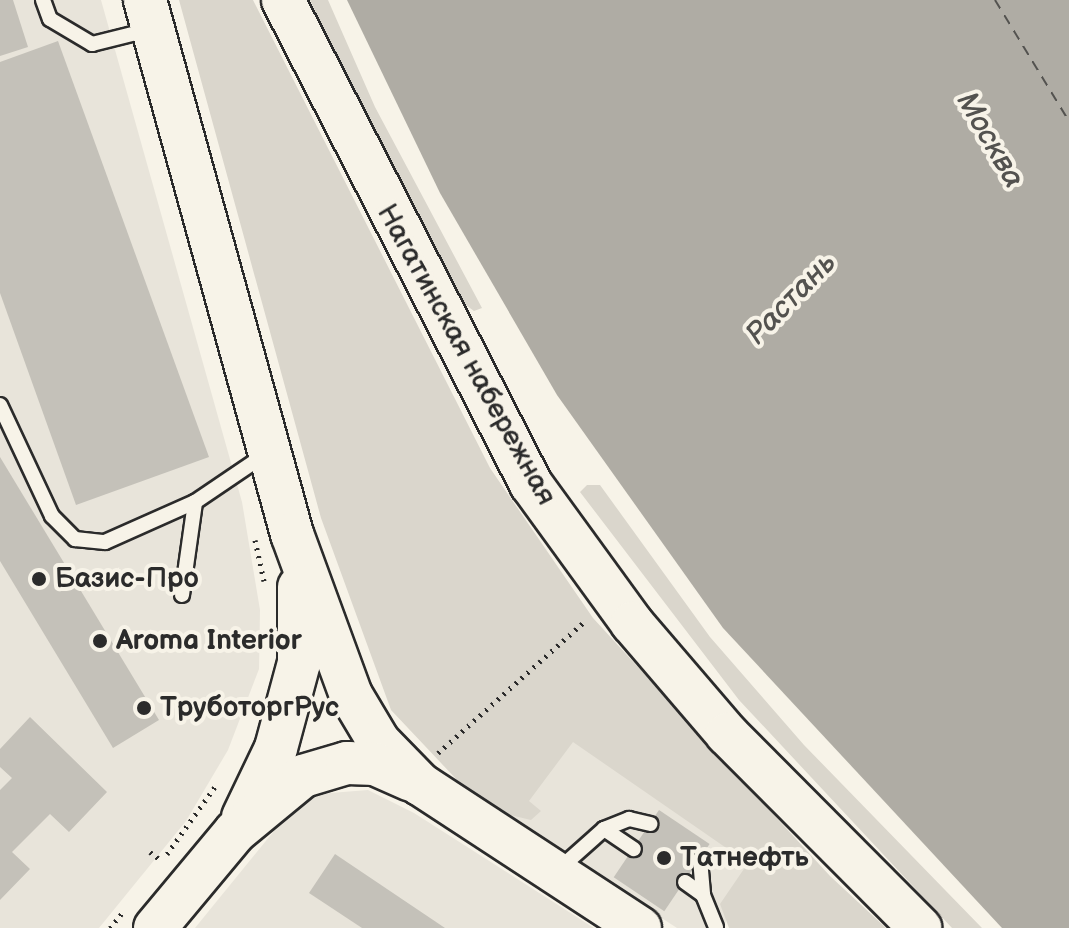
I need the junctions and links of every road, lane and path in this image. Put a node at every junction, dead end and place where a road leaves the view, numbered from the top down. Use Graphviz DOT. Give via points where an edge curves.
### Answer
graph roads {
  1 [pos="43,0"];
  2 [pos="283,0"];
  3 [pos="149,14"];
  4 [pos="0,405"];
  5 [pos="270,451"];
  6 [pos="195,502"];
  7 [pos="292,534"];
  8 [pos="182,595"];
  9 [pos="577,628"];
  10 [pos="431,745"];
  11 [pos="420,784"];
  12 [pos="650,824"];
  13 [pos="604,829"];
  14 [pos="235,832"];
  15 [pos="634,849"];
  16 [pos="150,852"];
  17 [pos="700,859"];
  18 [pos="162,861"];
  19 [pos="555,873"];
  20 [pos="685,882"];
  21 [pos="703,895"];
  22 [pos="899,914"];
  23 [pos="631,926"];
  24 [pos="155,928"];
  25 [pos="716,928"];
  26 [pos="920,928"];
  1 -- 3 [label="lane" via="50,19 92,44"];
  2 -- 22 [label="main road, Нагатинская набережная" via="531,484 632,623 727,734"];
  3 -- 5 [label="main road"];
  4 -- 6 [label="lane" via="52,516 75,539 105,542"];
  5 -- 6 [label="lane"];
  5 -- 7 [label="main road"];
  6 -- 8 [label="lane"];
  7 -- 11 [label="main road" via="351,695 379,742"];
  7 -- 14 [label="main road" via="302,612 299,663 276,748"];
  9 -- 10 [label="path" via="440,755"];
  11 -- 14 [label="main road" via="375,764 327,765 303,776"];
  11 -- 19 [label="main road"];
  12 -- 13 [label="lane" via="629,819"];
  13 -- 15 [label="lane"];
  13 -- 19 [label="lane"];
  14 -- 24 [label="main road"];
  16 -- 18 [label="path"];
  17 -- 21 [label="lane"];
  19 -- 23 [label="main road"];
  20 -- 21 [label="lane"];
  21 -- 25 [label="lane"];
  22 -- 26 [label="main road, Нагатинская набережная"];
}
